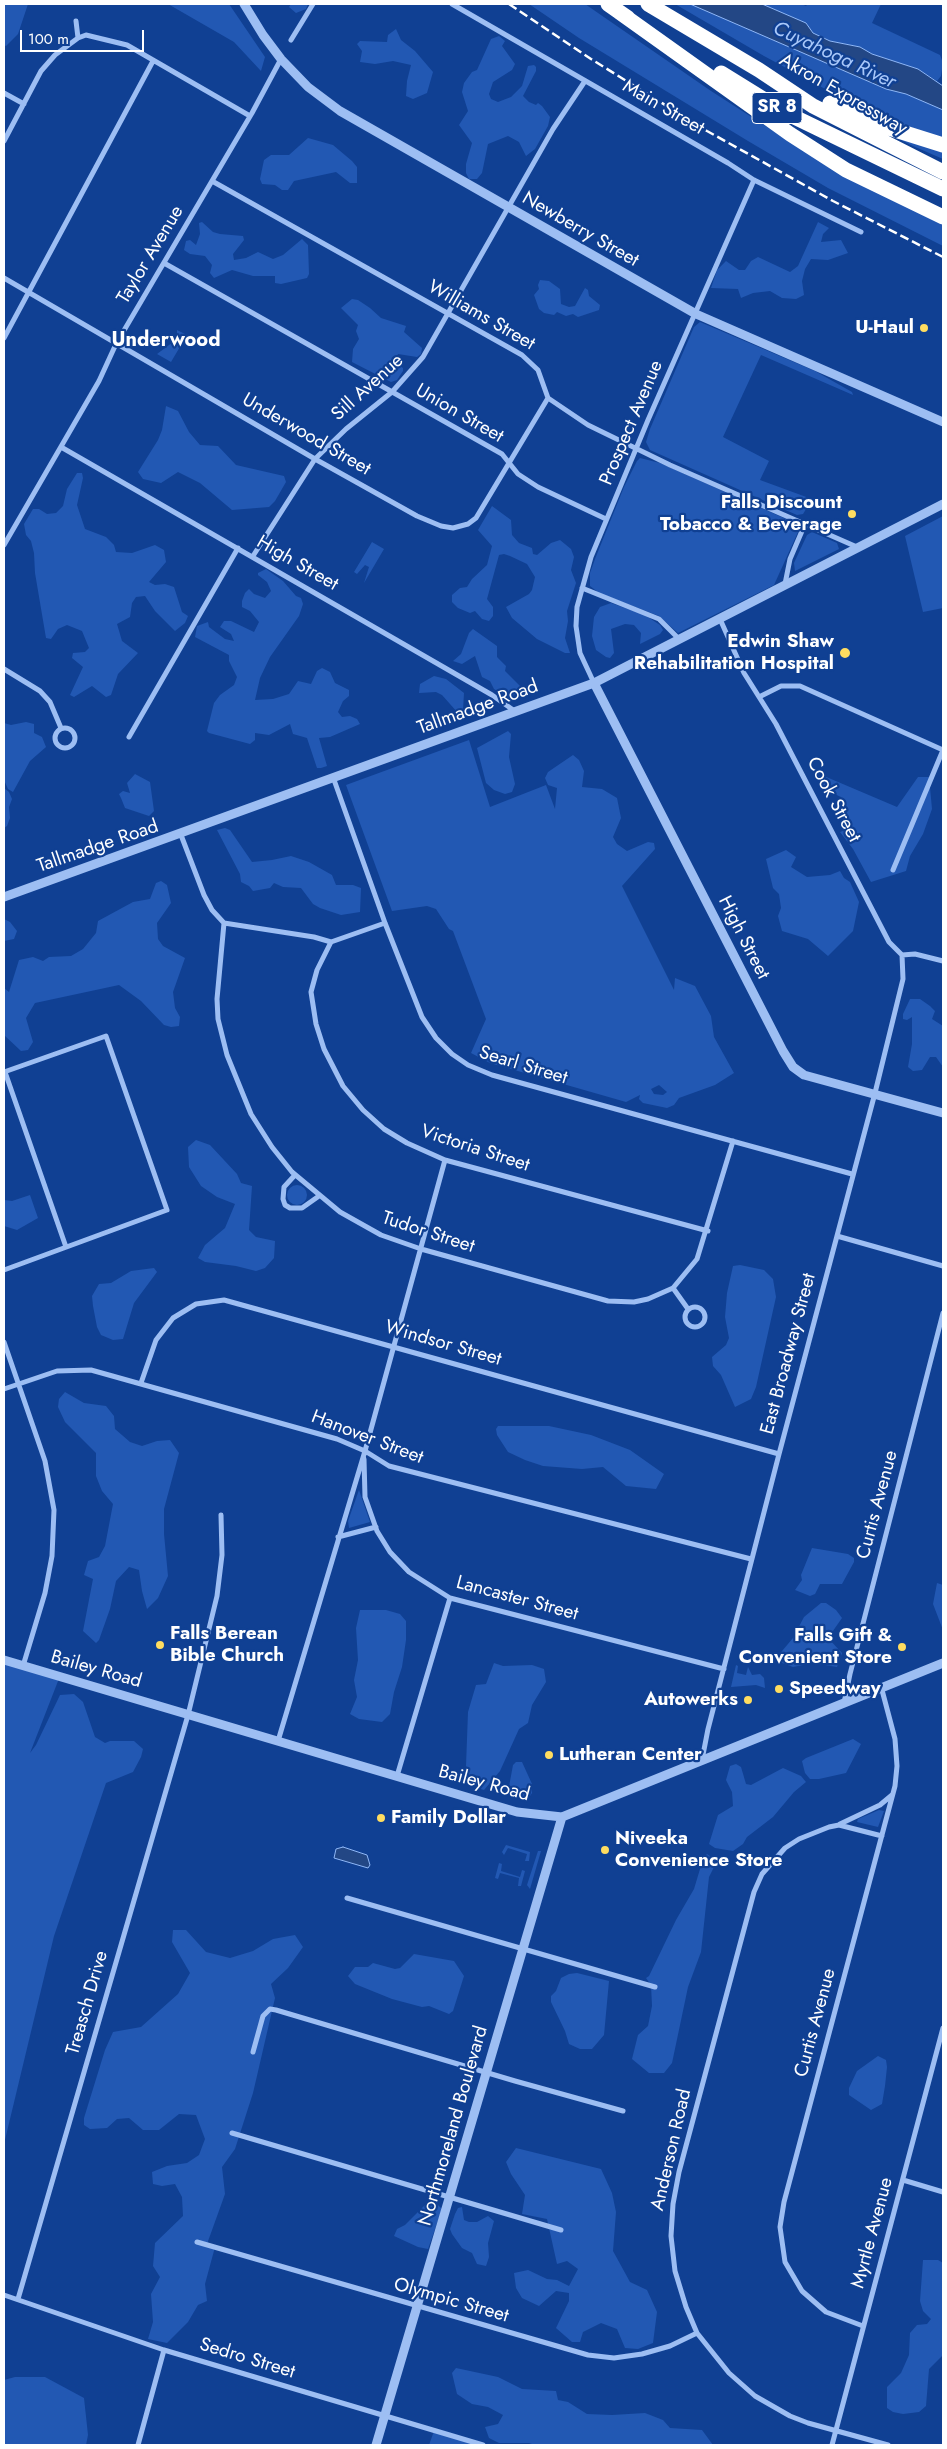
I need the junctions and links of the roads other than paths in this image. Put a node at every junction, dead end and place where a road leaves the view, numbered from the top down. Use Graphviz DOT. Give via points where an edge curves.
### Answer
graph roads {
  1 [pos="244,4"];
  2 [pos="313,4"];
  3 [pos="452,4"];
  4 [pos="648,4"];
  5 [pos="614,8"];
  6 [pos="76,21"];
  7 [pos="78,38"];
  8 [pos="291,40"];
  9 [pos="281,59"];
  10 [pos="153,61"];
  11 [pos="759,70"];
  12 [pos="585,81"];
  13 [pos="4,93"];
  14 [pos="24,104"];
  15 [pos="250,116"];
  16 [pos="4,141"];
  17 [pos="943,145"];
  18 [pos="943,172"];
  19 [pos="754,180"];
  20 [pos="212,181"];
  21 [pos="943,189"];
  22 [pos="508,208"];
  23 [pos="943,217"];
  24 [pos="861,232"];
  25 [pos="164,263"];
  26 [pos="4,278"];
  27 [pos="28,292"];
  28 [pos="450,313"];
  29 [pos="696,314"];
  30 [pos="4,338"];
  31 [pos="116,344"];
  32 [pos="392,392"];
  33 [pos="548,398"];
  34 [pos="943,422"];
  35 [pos="61,447"];
  36 [pos="637,448"];
  37 [pos="315,459"];
  38 [pos="508,464"];
  39 [pos="943,504"];
  40 [pos="606,519"];
  41 [pos="805,524"];
  42 [pos="4,545"];
  43 [pos="857,547"];
  44 [pos="238,548"];
  45 [pos="253,556"];
  46 [pos="785,584"];
  47 [pos="582,588"];
  48 [pos="720,619"];
  49 [pos="679,639"];
  50 [pos="4,669"];
  51 [pos="594,683"];
  52 [pos="759,697"];
  53 [pos="516,712"];
  54 [pos="61,728"];
  55 [pos="129,737"];
  56 [pos="943,750"];
  57 [pos="333,777"];
  58 [pos="181,835"];
  59 [pos="893,870"];
  60 [pos="4,897"];
  61 [pos="224,923"];
  62 [pos="385,923"];
  63 [pos="331,942"];
  64 [pos="902,955"];
  65 [pos="943,961"];
  66 [pos="4,1072"];
  67 [pos="875,1093"];
  68 [pos="943,1113"];
  69 [pos="733,1141"];
  70 [pos="445,1160"];
  71 [pos="852,1174"];
  72 [pos="295,1175"];
  73 [pos="319,1196"];
  74 [pos="708,1231"];
  75 [pos="837,1236"];
  76 [pos="66,1247"];
  77 [pos="420,1249"];
  78 [pos="943,1266"];
  79 [pos="4,1270"];
  80 [pos="673,1288"];
  81 [pos="688,1309"];
  82 [pos="943,1314"];
  83 [pos="4,1342"];
  84 [pos="394,1346"];
  85 [pos="141,1383"];
  86 [pos="17,1384"];
  87 [pos="4,1389"];
  88 [pos="364,1451"];
  89 [pos="779,1454"];
  90 [pos="221,1515"];
  91 [pos="376,1527"];
  92 [pos="338,1538"];
  93 [pos="751,1559"];
  94 [pos="450,1598"];
  95 [pos="4,1660"];
  96 [pos="943,1663"];
  97 [pos="23,1666"];
  98 [pos="724,1669"];
  99 [pos="882,1690"];
  100 [pos="844,1705"];
  101 [pos="188,1715"];
  102 [pos="278,1741"];
  103 [pos="702,1760"];
  104 [pos="397,1776"];
  105 [pos="892,1795"];
  106 [pos="562,1817"];
  107 [pos="839,1825"];
  108 [pos="882,1836"];
  109 [pos="347,1898"];
  110 [pos="523,1948"];
  111 [pos="655,1986"];
  112 [pos="943,2028"];
  113 [pos="253,2052"];
  114 [pos="487,2072"];
  115 [pos="623,2111"];
  116 [pos="232,2133"];
  117 [pos="903,2180"];
  118 [pos="943,2192"];
  119 [pos="450,2197"];
  120 [pos="562,2230"];
  121 [pos="197,2242"];
  122 [pos="4,2295"];
  123 [pos="18,2299"];
  124 [pos="418,2306"];
  125 [pos="863,2326"];
  126 [pos="697,2333"];
  127 [pos="164,2350"];
  128 [pos="385,2416"];
  129 [pos="836,2431"];
  130 [pos="138,2445"];
  131 [pos="376,2445"];
  132 [pos="483,2445"];
  133 [pos="832,2445"];
  134 [pos="888,2445"];
  1 -- 9 [label="street, Newberry Street"];
  2 -- 8 [label="street"];
  3 -- 12 [label="street, Main Street"];
  4 -- 11 [label="highway, Akron Expressway / SR 8"];
  5 -- 21 [label="highway, Akron Expressway / SR 8" via="784,112"];
  5 -- 23 [label="highway" via="790,134 846,170"];
  6 -- 7 [label="street"];
  7 -- 10 [label="street" via="86,36 115,41"];
  7 -- 14 [label="street" via="45,66"];
  9 -- 15 [label="street, Taylor Avenue"];
  9 -- 22 [label="street, Newberry Street" via="308,87 340,111"];
  10 -- 15 [label="street"];
  10 -- 27 [label="street"];
  11 -- 17 [label="highway" via="870,122"];
  11 -- 18 [label="highway, Akron Expressway / SR 8" via="813,106"];
  12 -- 19 [label="street, Main Street"];
  12 -- 22 [label="street, Sill Avenue" via="553,128"];
  13 -- 14 [label="street"];
  14 -- 16 [label="street"];
  15 -- 20 [label="street, Taylor Avenue"];
  19 -- 24 [label="street, Main Street"];
  19 -- 29 [label="street, Prospect Avenue"];
  20 -- 25 [label="street, Taylor Avenue"];
  20 -- 28 [label="street, Williams Street"];
  22 -- 28 [label="street, Sill Avenue"];
  22 -- 29 [label="street, Newberry Street"];
  25 -- 31 [label="street, Taylor Avenue"];
  25 -- 32 [label="street, Union Street"];
  26 -- 27 [label="street, Underwood Street"];
  27 -- 30 [label="street"];
  27 -- 31 [label="street, Underwood Street"];
  28 -- 32 [label="street, Sill Avenue" via="423,357"];
  28 -- 33 [label="street, Williams Street" via="533,363"];
  29 -- 34 [label="street, Newberry Street"];
  29 -- 36 [label="street, Prospect Avenue"];
  31 -- 35 [label="street, Taylor Avenue"];
  31 -- 37 [label="street, Underwood Street"];
  32 -- 37 [label="street, Sill Avenue"];
  32 -- 38 [label="street, Union Street" via="502,454"];
  33 -- 36 [label="street" via="588,425"];
  33 -- 38 [label="street, Underwood Street"];
  35 -- 42 [label="street, Taylor Avenue"];
  35 -- 44 [label="street, High Street"];
  36 -- 40 [label="street, Prospect Avenue"];
  36 -- 41 [label="street"];
  37 -- 38 [label="street, Underwood Street" via="417,516 453,528 476,518"];
  37 -- 45 [label="street, Sill Avenue"];
  38 -- 40 [label="street, Union Street" via="538,487"];
  39 -- 43 [label="street, Tallmadge Road"];
  40 -- 47 [label="street, Prospect Avenue"];
  41 -- 43 [label="street"];
  41 -- 46 [label="street" via="788,566"];
  43 -- 46 [label="street, Tallmadge Road"];
  44 -- 45 [label="street, High Street"];
  44 -- 55 [label="street"];
  45 -- 53 [label="street, High Street"];
  46 -- 48 [label="street, Tallmadge Road"];
  47 -- 49 [label="street" via="659,619"];
  47 -- 51 [label="street, Prospect Avenue" via="577,607 577,639"];
  48 -- 49 [label="street, Tallmadge Road"];
  48 -- 52 [label="street, Cook Street" via="744,673"];
  49 -- 51 [label="street, Tallmadge Road"];
  50 -- 54 [label="street" via="40,691 50,702"];
  51 -- 53 [label="street, Tallmadge Road"];
  51 -- 67 [label="street, High Street" via="788,1061 804,1074"];
  52 -- 56 [label="street" via="781,686 800,686"];
  52 -- 64 [label="street, Cook Street" via="782,735 889,942"];
  53 -- 57 [label="street, Tallmadge Road"];
  56 -- 59 [label="street"];
  57 -- 58 [label="street, Tallmadge Road"];
  57 -- 62 [label="street, Searl Street"];
  58 -- 60 [label="street, Tallmadge Road"];
  58 -- 61 [label="street" via="204,896"];
  61 -- 63 [label="street"];
  61 -- 72 [label="street, Tudor Street" via="217,999 222,1040 251,1114"];
  62 -- 63 [label="street"];
  62 -- 69 [label="street, Searl Street" via="422,1017 436,1038 460,1060 492,1075"];
  63 -- 70 [label="street, Victoria Street" via="314,980 311,998 319,1034 334,1070 356,1102 384,1129"];
  64 -- 65 [label="street" via="915,954"];
  64 -- 67 [label="street, East Broadway Street" via="903,979"];
  66 -- 76 [label="street"];
  66 -- 76 [label="street" via="106,1036 124,1086 167,1210"];
  67 -- 68 [label="street, High Street"];
  67 -- 71 [label="street, East Broadway Street"];
  69 -- 71 [label="street, Searl Street"];
  69 -- 74 [label="street, Tudor Street"];
  70 -- 74 [label="street, Victoria Street"];
  70 -- 77 [label="street"];
  71 -- 75 [label="street, East Broadway Street"];
  72 -- 73 [label="street, Tudor Street"];
  72 -- 73 [label="street" via="284,1187 286,1205 302,1208"];
  73 -- 77 [label="street, Tudor Street" via="363,1227"];
  74 -- 80 [label="street, Tudor Street" via="697,1261"];
  75 -- 78 [label="street"];
  75 -- 89 [label="street, East Broadway Street"];
  76 -- 79 [label="street"];
  77 -- 80 [label="street, Tudor Street" via="608,1301 634,1302"];
  77 -- 84 [label="street"];
  80 -- 81 [label="street"];
  81 -- 81 [label="street" via="698,1307 704,1311 702,1324 696,1327 687,1324 684,1315"];
  82 -- 100 [label="street, Curtis Avenue"];
  83 -- 86 [label="street"];
  84 -- 85 [label="street, Windsor Street" via="234,1301 210,1300 186,1308 163,1328 151,1351"];
  84 -- 88 [label="street"];
  84 -- 89 [label="street, Windsor Street"];
  85 -- 86 [label="street, Hanover Street" via="78,1368"];
  85 -- 88 [label="street, Hanover Street" via="337,1439"];
  86 -- 87 [label="street, Hanover Street"];
  86 -- 97 [label="street" via="45,1461 54,1510 51,1564"];
  88 -- 91 [label="street, Lancaster Street" via="365,1498"];
  88 -- 92 [label="street"];
  88 -- 93 [label="street, Hanover Street" via="389,1466"];
  89 -- 93 [label="street, East Broadway Street"];
  90 -- 101 [label="street, Treasch Drive" via="222,1555 217,1596"];
  91 -- 92 [label="street"];
  91 -- 94 [label="street, Lancaster Street" via="390,1552 409,1572"];
  92 -- 102 [label="street"];
  93 -- 98 [label="street, East Broadway Street"];
  94 -- 98 [label="street, Lancaster Street"];
  94 -- 104 [label="street"];
  95 -- 97 [label="street, Bailey Road"];
  96 -- 99 [label="street, Bailey Road"];
  97 -- 101 [label="street, Bailey Road"];
  98 -- 103 [label="street, East Broadway Street"];
  99 -- 100 [label="street, Bailey Road"];
  99 -- 105 [label="street, Curtis Avenue" via="897,1753"];
  100 -- 103 [label="street, Bailey Road"];
  101 -- 102 [label="street, Bailey Road"];
  101 -- 123 [label="street, Treasch Drive"];
  102 -- 104 [label="street, Bailey Road"];
  103 -- 106 [label="street, Bailey Road"];
  104 -- 106 [label="street, Bailey Road" via="517,1812"];
  105 -- 107 [label="street, Anderson Road"];
  105 -- 108 [label="street, Curtis Avenue"];
  106 -- 110 [label="street, Northmoreland Boulevard"];
  107 -- 108 [label="street, Anderson Road"];
  107 -- 126 [label="street, Anderson Road" via="814,1832 786,1848 765,1870 754,1894 673,2204 671,2236 675,2271"];
  108 -- 125 [label="street, Curtis Avenue" via="780,2227 785,2262 804,2294 826,2312"];
  109 -- 110 [label="street"];
  110 -- 111 [label="street"];
  110 -- 114 [label="street, Northmoreland Boulevard"];
  112 -- 117 [label="street, Myrtle Avenue"];
  113 -- 114 [label="street" via="263,2016 270,2009"];
  114 -- 115 [label="street"];
  114 -- 119 [label="street, Northmoreland Boulevard"];
  116 -- 119 [label="street"];
  117 -- 118 [label="street"];
  117 -- 125 [label="street, Myrtle Avenue"];
  119 -- 120 [label="street"];
  119 -- 124 [label="street, Northmoreland Boulevard"];
  121 -- 124 [label="street, Olympic Street"];
  122 -- 123 [label="street, Sedro Street"];
  123 -- 127 [label="street, Sedro Street"];
  124 -- 126 [label="street, Olympic Street" via="569,2351 601,2357 655,2351"];
  124 -- 128 [label="street, Northmoreland Boulevard"];
  125 -- 129 [label="street, Myrtle Avenue"];
  126 -- 129 [label="street, Anderson Road" via="729,2373 756,2396 790,2416"];
  127 -- 128 [label="street, Sedro Street"];
  127 -- 130 [label="street"];
  128 -- 131 [label="street, Northmoreland Boulevard"];
  128 -- 132 [label="street, Sedro Street"];
  129 -- 133 [label="street, Myrtle Avenue"];
  129 -- 134 [label="street, Anderson Road"];
}
